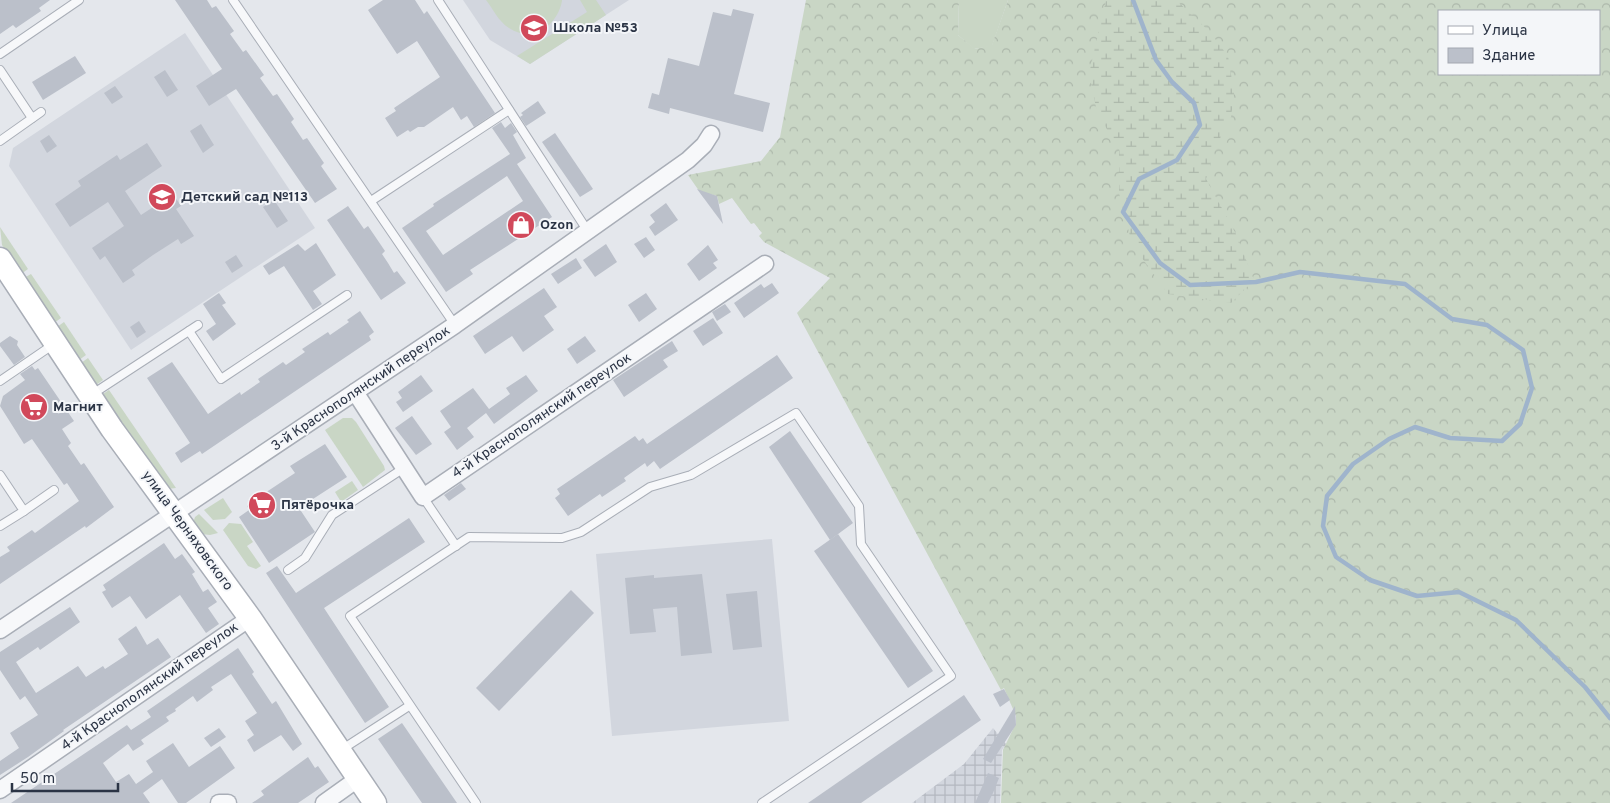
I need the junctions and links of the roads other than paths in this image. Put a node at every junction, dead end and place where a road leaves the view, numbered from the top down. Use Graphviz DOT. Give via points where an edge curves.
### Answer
graph roads {
  1 [pos="79,0"];
  2 [pos="233,0"];
  3 [pos="438,0"];
  4 [pos="0,54"];
  5 [pos="0,70"];
  6 [pos="509,110"];
  7 [pos="41,112"];
  8 [pos="32,118"];
  9 [pos="711,134"];
  10 [pos="0,142"];
  11 [pos="370,201"];
  12 [pos="587,230"];
  13 [pos="0,259"];
  14 [pos="764,264"];
  15 [pos="347,294"];
  16 [pos="198,325"];
  17 [pos="455,325"];
  18 [pos="189,331"];
  19 [pos="55,343"];
  20 [pos="0,381"];
  21 [pos="356,392"];
  22 [pos="90,396"];
  23 [pos="404,468"];
  24 [pos="0,475"];
  25 [pos="54,490"];
  26 [pos="423,497"];
  27 [pos="24,510"];
  28 [pos="173,513"];
  29 [pos="0,526"];
  30 [pos="456,546"];
  31 [pos="288,570"];
  32 [pos="250,618"];
  33 [pos="0,630"];
  34 [pos="409,706"];
  35 [pos="341,751"];
  36 [pos="359,778"];
  37 [pos="0,790"];
  38 [pos="219,803"];
  39 [pos="228,803"];
  40 [pos="324,803"];
  41 [pos="375,803"];
  42 [pos="476,803"];
  43 [pos="762,803"];
  1 -- 4 [label="lane"];
  2 -- 11 [label="lane"];
  3 -- 6 [label="lane"];
  5 -- 8 [label="lane"];
  6 -- 11 [label="lane"];
  6 -- 12 [label="lane"];
  7 -- 8 [label="lane"];
  8 -- 10 [label="lane"];
  9 -- 12 [label="street, 3-й Краснополянский переулок" via="688,160"];
  11 -- 17 [label="lane"];
  12 -- 17 [label="street, 3-й Краснополянский переулок"];
  13 -- 19 [label="main road, улица Черняховского"];
  14 -- 26 [label="street, 4-й Краснополянский переулок"];
  15 -- 18 [label="lane" via="221,379"];
  16 -- 18 [label="lane"];
  17 -- 21 [label="street, 3-й Краснополянский переулок"];
  18 -- 22 [label="lane"];
  19 -- 20 [label="lane"];
  19 -- 22 [label="main road, улица Черняховского"];
  21 -- 23 [label="street"];
  21 -- 28 [label="street, 3-й Краснополянский переулок"];
  22 -- 28 [label="main road, улица Черняховского"];
  23 -- 26 [label="street"];
  23 -- 31 [label="lane" via="332,515 305,558"];
  24 -- 27 [label="lane"];
  25 -- 27 [label="lane"];
  26 -- 30 [label="lane"];
  27 -- 29 [label="lane"];
  28 -- 32 [label="main road, улица Черняховского"];
  28 -- 33 [label="street, 3-й Краснополянский переулок"];
  30 -- 34 [label="lane" via="350,616"];
  30 -- 43 [label="lane" via="469,537 562,538 581,532 650,487 691,475 796,413 859,506 861,544 951,676"];
  32 -- 35 [label="main road, улица Черняховского"];
  32 -- 37 [label="street, 4-й Краснополянский переулок"];
  34 -- 35 [label="lane"];
  34 -- 42 [label="lane"];
  35 -- 36 [label="main road, улица Черняховского"];
  36 -- 40 [label="street"];
  36 -- 41 [label="main road, улица Черняховского"];
  38 -- 39 [label="street"];
}
